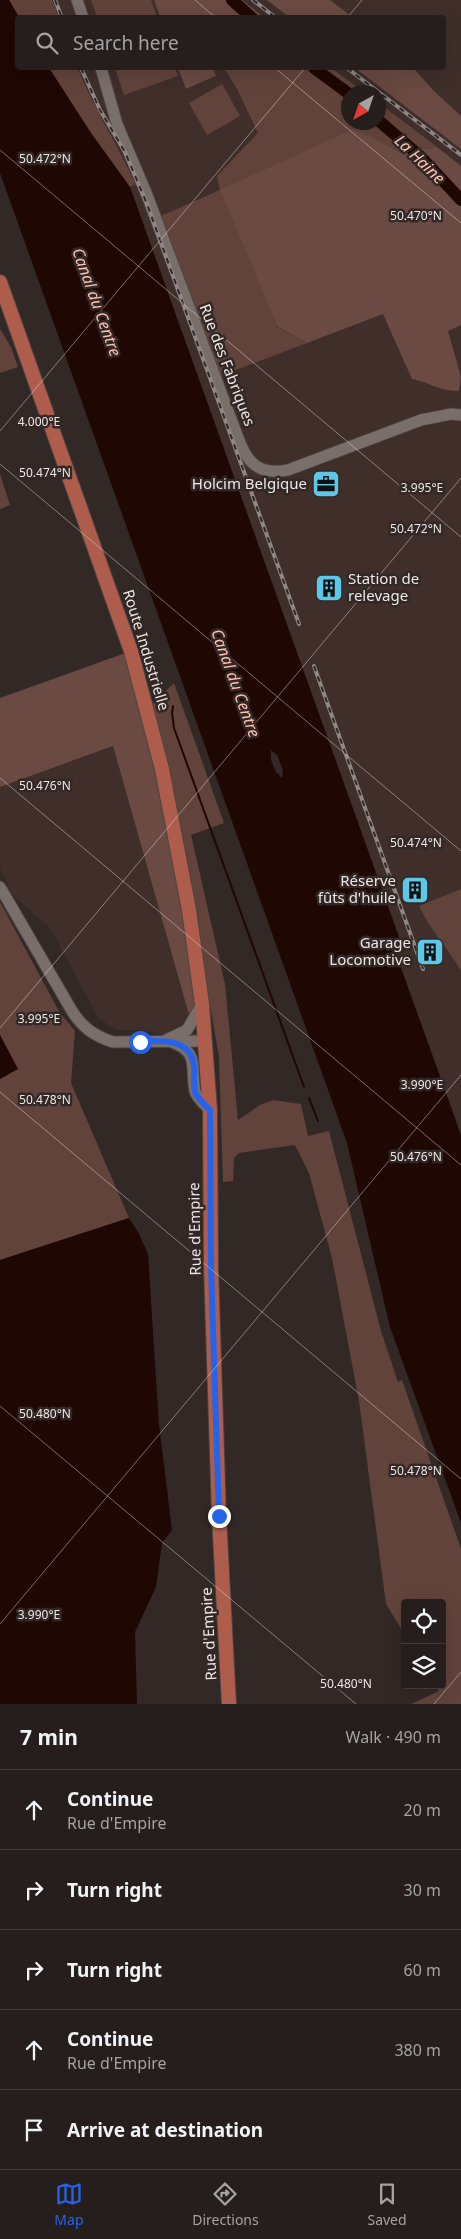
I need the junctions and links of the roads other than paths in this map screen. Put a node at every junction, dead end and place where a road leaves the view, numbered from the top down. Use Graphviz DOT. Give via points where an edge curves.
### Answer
graph roads {
  1 [pos="77,0"];
  2 [pos="82,15"];
  3 [pos="102,70"];
  4 [pos="0,282"];
  5 [pos="461,415"];
  6 [pos="0,887"];
  7 [pos="202,1004"];
  8 [pos="166,1040"];
  9 [pos="206,1041"];
  10 [pos="210,1110"];
  11 [pos="229,1704"];
  1 -- 2 [label="street"];
  3 -- 5 [label="street, Rue des Fabriques" via="117,124 231,419 244,452 256,468 275,473 288,470 421,420"];
  4 -- 7 [label="main road, Route Industrielle" via="114,598 143,693 180,859"];
  6 -- 8 [label="street" via="85,1028 113,1042"];
  7 -- 8 [label="street" via="187,1030"];
  7 -- 9 [label="main road, Route Industrielle"];
  8 -- 9 [label="street"];
  8 -- 10 [label="street" via="190,1054 194,1063 195,1093"];
  9 -- 10 [label="main road, Rue d'Empire"];
  10 -- 11 [label="main road, Rue d'Empire" via="218,1506"];
}
